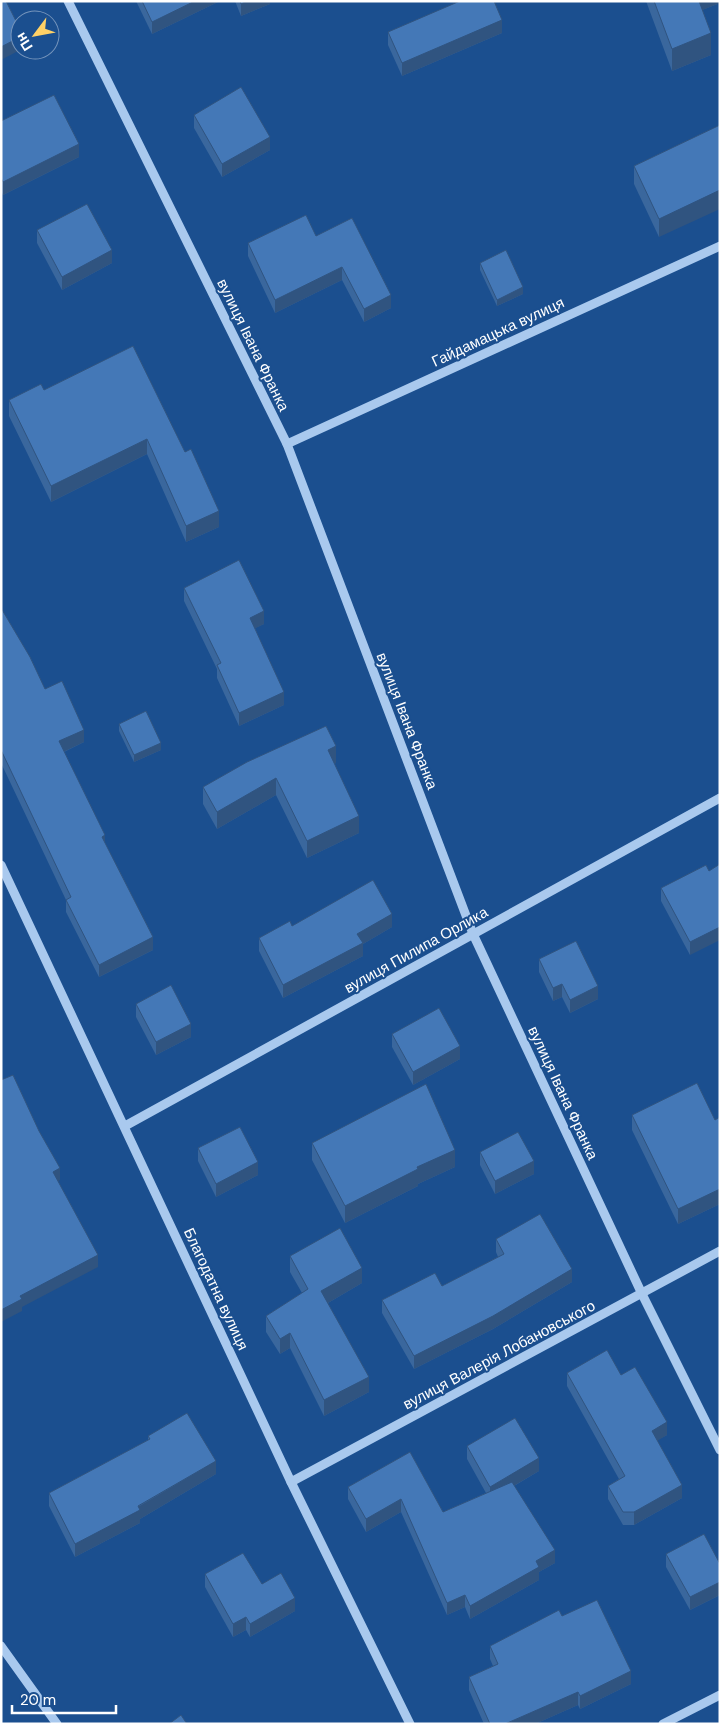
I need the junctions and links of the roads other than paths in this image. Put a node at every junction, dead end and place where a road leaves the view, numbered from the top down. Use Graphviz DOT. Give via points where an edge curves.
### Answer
graph roads {
  1 [pos="68,1"];
  2 [pos="720,246"];
  3 [pos="287,444"];
  4 [pos="720,798"];
  5 [pos="1,865"];
  6 [pos="473,934"];
  7 [pos="125,1126"];
  8 [pos="720,1252"];
  9 [pos="642,1294"];
  10 [pos="720,1450"];
  11 [pos="291,1482"];
  12 [pos="1,1646"];
  13 [pos="720,1695"];
  14 [pos="57,1724"];
  15 [pos="410,1724"];
  16 [pos="663,1724"];
  1 -- 3 [label="street, вулиця Івана Франка"];
  2 -- 3 [label="street, Гайдамацька вулиця"];
  3 -- 6 [label="street, вулиця Івана Франка"];
  4 -- 6 [label="street, вулиця Пилипа Орлика"];
  5 -- 7 [label="street, Благодатна вулиця"];
  6 -- 7 [label="street, вулиця Пилипа Орлика"];
  6 -- 9 [label="street, вулиця Івана Франка"];
  7 -- 11 [label="street, Благодатна вулиця"];
  8 -- 9 [label="street, вулиця Валерія Лобановського"];
  9 -- 10 [label="street, вулиця Івана Франка"];
  9 -- 11 [label="street, вулиця Валерія Лобановського"];
  11 -- 15 [label="street, Благодатна вулиця"];
  12 -- 14 [label="street"];
  13 -- 16 [label="street"];
}
